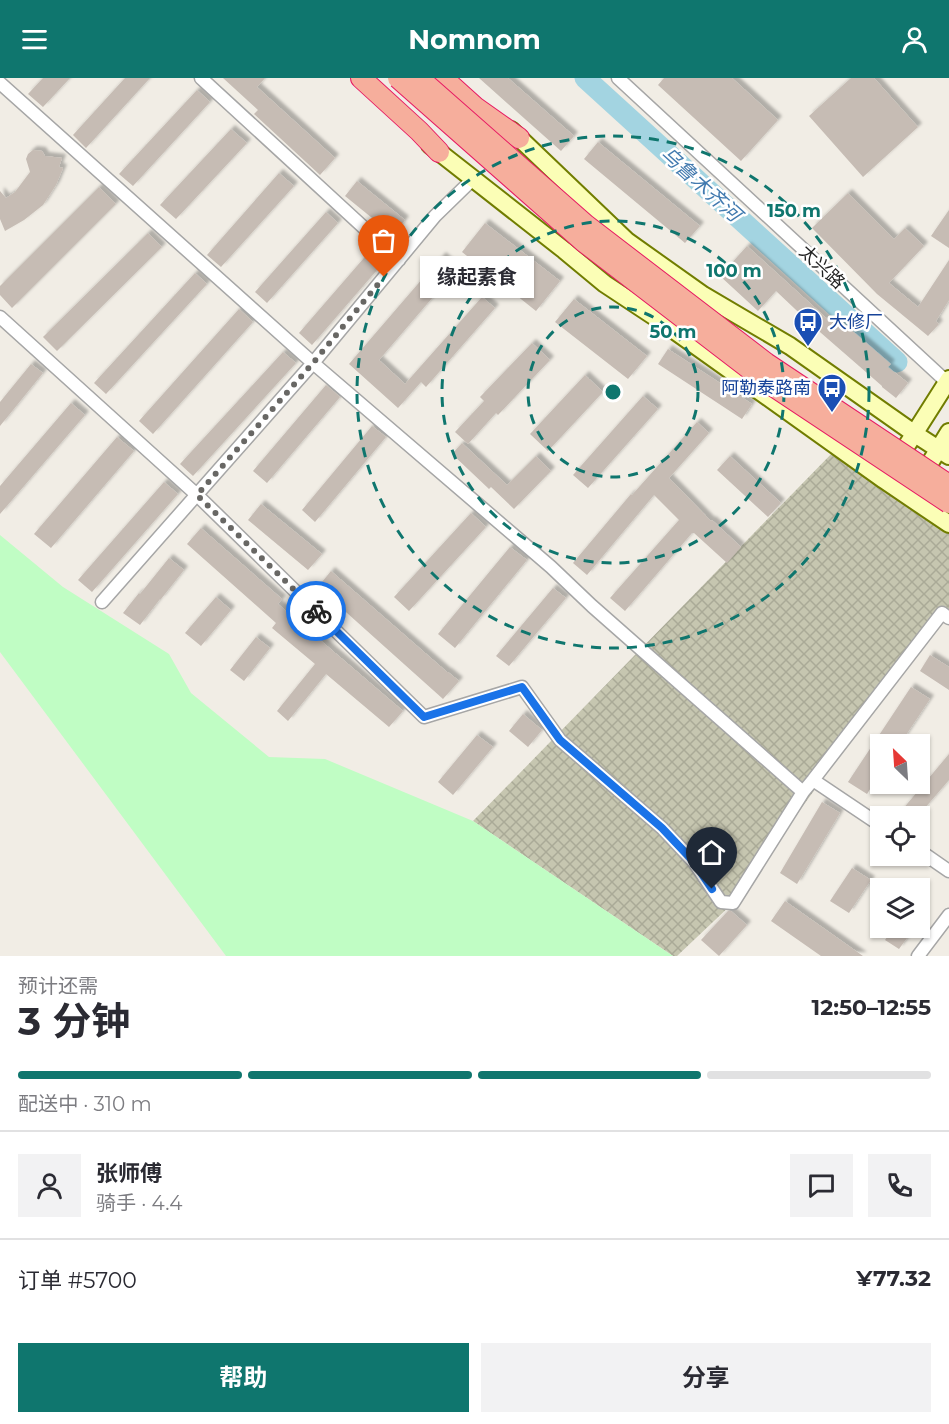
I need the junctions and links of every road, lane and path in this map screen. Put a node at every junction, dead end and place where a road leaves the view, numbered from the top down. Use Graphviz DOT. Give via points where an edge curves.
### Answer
graph roads {
  1 [pos="201,78"];
  2 [pos="352,78"];
  3 [pos="361,78"];
  4 [pos="398,78"];
  5 [pos="419,78"];
  6 [pos="443,78"];
  7 [pos="456,78"];
  8 [pos="618,78"];
  9 [pos="0,83"];
  10 [pos="519,138"];
  11 [pos="439,152"];
  12 [pos="473,179"];
  13 [pos="399,260"];
  14 [pos="0,317"];
  15 [pos="313,363"];
  16 [pos="948,382"];
  17 [pos="949,432"];
  18 [pos="915,434"];
  19 [pos="944,452"];
  20 [pos="884,480"];
  21 [pos="949,485"];
  22 [pos="197,495"];
  23 [pos="909,497"];
  24 [pos="949,503"];
  25 [pos="949,524"];
  26 [pos="102,602"];
  27 [pos="949,618"];
  28 [pos="813,780"];
  29 [pos="802,792"];
  30 [pos="870,818"];
  31 [pos="930,858"];
  32 [pos="949,871"];
  33 [pos="949,915"];
  34 [pos="918,956"];
  1 -- 13 [label="street"];
  2 -- 11 [label="main road"];
  3 -- 11 [label="highway"];
  4 -- 24 [label="highway, bridge" via="584,243 764,380"];
  5 -- 21 [label="highway, bridge" via="596,233 766,363"];
  6 -- 10 [label="highway"];
  7 -- 10 [label="main road"];
  8 -- 16 [label="street, 太兴路"];
  9 -- 15 [label="street"];
  10 -- 18 [label="main road" via="627,241 703,294 790,346"];
  11 -- 12 [label="main road"];
  12 -- 13 [label="street" via="435,216"];
  12 -- 20 [label="main road" via="605,284"];
  13 -- 15 [label="street"];
  14 -- 22 [label="street"];
  15 -- 22 [label="street"];
  15 -- 29 [label="street" via="542,559"];
  16 -- 18 [label="main road"];
  17 -- 19 [label="main road"];
  18 -- 19 [label="main road"];
  18 -- 20 [label="main road"];
  19 -- 23 [label="main road"];
  20 -- 23 [label="main road"];
  22 -- 26 [label="street"];
  22 -- 29 [label="street" via="424,717 522,687 560,740 662,828 694,862 721,902 734,903"];
  23 -- 25 [label="main road"];
  27 -- 28 [label="street" via="942,613"];
  28 -- 29 [label="street"];
  28 -- 30 [label="street"];
  31 -- 32 [label="street"];
  33 -- 34 [label="street"];
}
